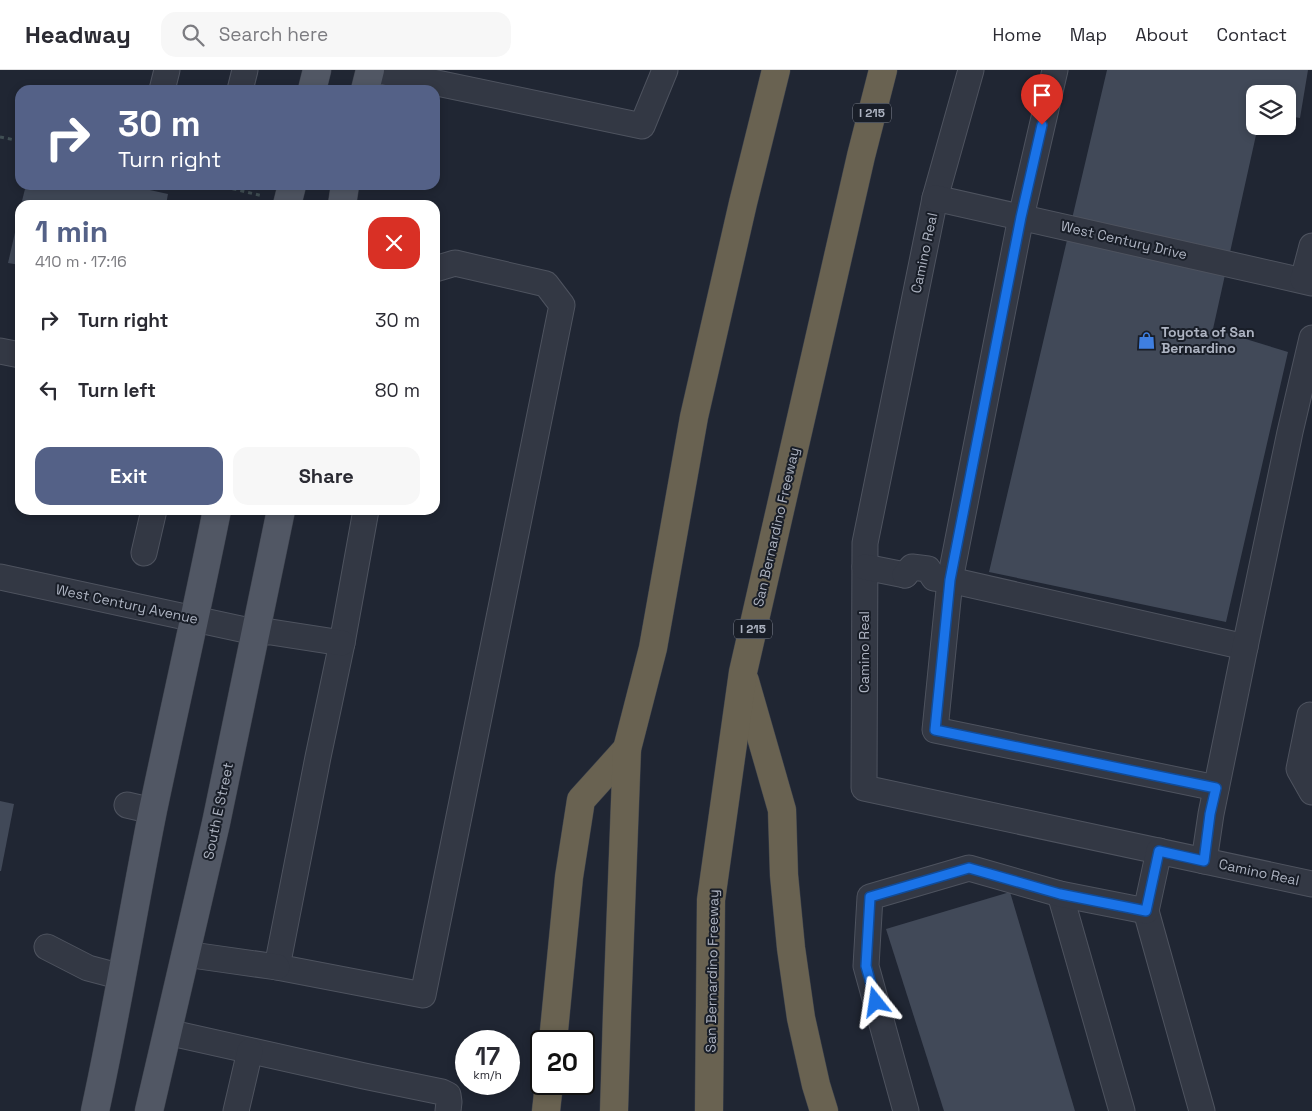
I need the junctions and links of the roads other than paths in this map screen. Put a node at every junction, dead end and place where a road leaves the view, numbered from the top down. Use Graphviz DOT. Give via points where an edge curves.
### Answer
graph roads {
  1 [pos="167,70"];
  2 [pos="244,70"];
  3 [pos="316,70"];
  4 [pos="370,70"];
  5 [pos="375,70"];
  6 [pos="665,70"];
  7 [pos="776,70"];
  8 [pos="883,70"];
  9 [pos="971,70"];
  10 [pos="1055,70"];
  11 [pos="163,85"];
  12 [pos="241,85"];
  13 [pos="313,85"];
  14 [pos="367,85"];
  15 [pos="936,198"];
  16 [pos="1021,217"];
  17 [pos="1312,246"];
  18 [pos="440,268"];
  19 [pos="1307,281"];
  20 [pos="1312,338"];
  21 [pos="0,351"];
  22 [pos="15,354"];
  23 [pos="1309,368"];
  24 [pos="153,515"];
  25 [pos="216,515"];
  26 [pos="280,515"];
  27 [pos="365,515"];
  28 [pos="144,553"];
  29 [pos="865,567"];
  30 [pos="0,577"];
  31 [pos="942,579"];
  32 [pos="195,618"];
  33 [pos="255,632"];
  34 [pos="342,642"];
  35 [pos="1245,647"];
  36 [pos="743,672"];
  37 [pos="1310,715"];
  38 [pos="627,748"];
  39 [pos="1216,788"];
  40 [pos="1312,792"];
  41 [pos="127,805"];
  42 [pos="153,811"];
  43 [pos="1159,851"];
  44 [pos="1204,861"];
  45 [pos="1312,884"];
  46 [pos="1060,894"];
  47 [pos="1146,911"];
  48 [pos="47,947"];
  49 [pos="185,954"];
  50 [pos="277,967"];
  51 [pos="122,977"];
  52 [pos="554,1030"];
  53 [pos="167,1032"];
  54 [pos="250,1051"];
  55 [pos="548,1095"];
  56 [pos="96,1111"];
  57 [pos="149,1111"];
  58 [pos="236,1111"];
  59 [pos="448,1111"];
  60 [pos="546,1111"];
  61 [pos="614,1111"];
  62 [pos="709,1111"];
  63 [pos="824,1111"];
  64 [pos="906,1111"];
  65 [pos="1122,1111"];
  66 [pos="1202,1111"];
  1 -- 11 [label="street"];
  2 -- 12 [label="street"];
  3 -- 13 [label="main road"];
  4 -- 14 [label="main road"];
  5 -- 6 [label="street" via="642,126"];
  7 -- 38 [label="highway" via="694,417 652,648"];
  8 -- 36 [label="highway, San Bernardino Freeway / I 215"];
  9 -- 15 [label="street, Camino Real"];
  10 -- 16 [label="street"];
  15 -- 16 [label="street, West Century Drive"];
  15 -- 29 [label="street, Camino Real" via="865,543"];
  16 -- 19 [label="street, West Century Drive"];
  16 -- 31 [label="street"];
  17 -- 19 [label="street"];
  18 -- 50 [label="street" via="456,263 546,284 562,305 423,996"];
  20 -- 23 [label="street"];
  21 -- 22 [label="street"];
  23 -- 35 [label="street" via="1288,442"];
  24 -- 28 [label="street"];
  25 -- 32 [label="main road"];
  26 -- 33 [label="main road, South E Street"];
  27 -- 34 [label="street"];
  29 -- 31 [label="street" via="905,575 908,583 927,586"];
  29 -- 43 [label="street, Camino Real" via="864,788"];
  30 -- 32 [label="street, West Century Avenue"];
  31 -- 35 [label="street"];
  31 -- 39 [label="street" via="935,730"];
  32 -- 33 [label="street, West Century Avenue"];
  32 -- 42 [label="main road"];
  33 -- 34 [label="street, West Century Avenue"];
  33 -- 49 [label="main road, South E Street"];
  34 -- 50 [label="street"];
  35 -- 39 [label="street"];
  36 -- 62 [label="highway, San Bernardino Freeway / I 215" via="711,900"];
  36 -- 63 [label="highway" via="782,810 791,948 802,1018"];
  37 -- 40 [label="street" via="1299,769"];
  38 -- 52 [label="highway" via="581,800 569,877"];
  38 -- 61 [label="highway"];
  39 -- 44 [label="street"];
  41 -- 42 [label="street"];
  42 -- 51 [label="main road"];
  43 -- 44 [label="street, Camino Real"];
  43 -- 47 [label="street"];
  44 -- 45 [label="street, Camino Real"];
  46 -- 47 [label="street"];
  46 -- 64 [label="street" via="969,868 870,897 866,966"];
  46 -- 65 [label="street"];
  47 -- 66 [label="street"];
  48 -- 51 [label="street" via="88,968"];
  49 -- 50 [label="street"];
  49 -- 53 [label="main road, South E Street"];
  51 -- 56 [label="main road"];
  53 -- 54 [label="street"];
  53 -- 57 [label="main road, South E Street"];
  54 -- 58 [label="street"];
  54 -- 59 [label="street" via="442,1092 448,1095"];
  55 -- 60 [label="highway"];
}
